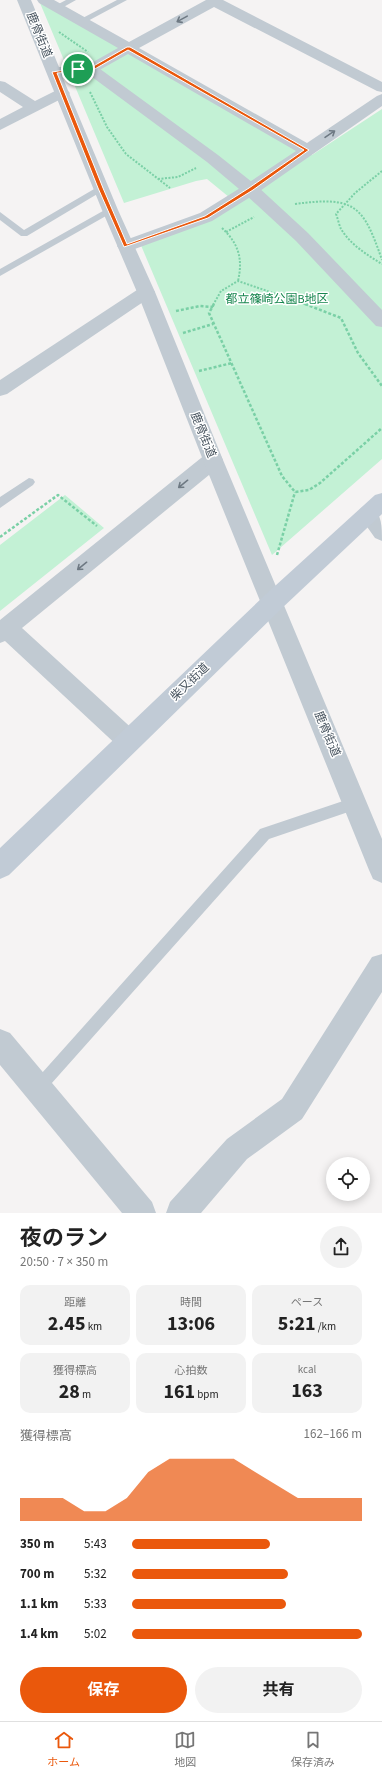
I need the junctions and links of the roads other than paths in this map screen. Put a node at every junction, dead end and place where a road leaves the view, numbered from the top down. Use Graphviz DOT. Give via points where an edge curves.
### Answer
graph roads {
  1 [pos="72,0"];
  2 [pos="123,0"];
  3 [pos="215,0"];
  4 [pos="32,2"];
  5 [pos="57,7"];
  6 [pos="81,21"];
  7 [pos="128,48"];
  8 [pos="97,66"];
  9 [pos="55,72"];
  10 [pos="0,85"];
  11 [pos="382,88"];
  12 [pos="63,95"];
  13 [pos="382,99"];
  14 [pos="34,107"];
  15 [pos="0,125"];
  16 [pos="307,150"];
  17 [pos="100,188"];
  18 [pos="251,189"];
  19 [pos="110,210"];
  20 [pos="0,216"];
  21 [pos="126,246"];
  22 [pos="0,273"];
  23 [pos="146,292"];
  24 [pos="382,321"];
  25 [pos="0,389"];
  26 [pos="213,460"];
  27 [pos="29,482"];
  28 [pos="0,503"];
  29 [pos="375,507"];
  30 [pos="382,532"];
  31 [pos="272,602"];
  32 [pos="3,630"];
  33 [pos="129,741"];
  34 [pos="355,803"];
  35 [pos="0,866"];
  36 [pos="382,870"];
  37 [pos="382,967"];
  38 [pos="0,1043"];
  39 [pos="38,1088"];
  40 [pos="141,1213"];
  41 [pos="181,1213"];
  1 -- 5 [label="lane"];
  2 -- 6 [label="lane"];
  3 -- 7 [label="street, one-way"];
  3 -- 11 [label="street"];
  4 -- 5 [label="street"];
  4 -- 9 [label="street, 鹿骨街道"];
  5 -- 6 [label="street"];
  6 -- 7 [label="street"];
  7 -- 8 [label="street"];
  7 -- 16 [label="street"];
  8 -- 9 [label="street"];
  8 -- 18 [label="street"];
  9 -- 12 [label="street, 鹿骨街道"];
  10 -- 14 [label="street"];
  12 -- 14 [label="street"];
  12 -- 17 [label="street, 鹿骨街道"];
  16 -- 13 [label="street, one-way"];
  14 -- 15 [label="street"];
  16 -- 18 [label="street"];
  17 -- 19 [label="street, 鹿骨街道"];
  17 -- 20 [label="lane" via="24,234"];
  18 -- 21 [label="street" via="206,217"];
  18 -- 24 [label="street"];
  19 -- 21 [label="street, 鹿骨街道"];
  19 -- 22 [label="lane"];
  21 -- 23 [label="street, 鹿骨街道"];
  23 -- 25 [label="street"];
  23 -- 26 [label="street, 鹿骨街道"];
  26 -- 31 [label="street, 鹿骨街道"];
  26 -- 32 [label="street, one-way"];
  27 -- 28 [label="lane"];
  29 -- 30 [label="street"];
  29 -- 31 [label="main road, 柴又街道"];
  31 -- 33 [label="main road, 柴又街道"];
  31 -- 34 [label="street, 鹿骨街道"];
  32 -- 33 [label="street"];
  33 -- 35 [label="main road, 柴又街道"];
  34 -- 36 [label="street, 鹿骨街道"];
  34 -- 39 [label="lane" via="265,834"];
  37 -- 41 [label="street" via="292,1109 237,1149"];
  38 -- 39 [label="street"];
  39 -- 40 [label="street"];
}
